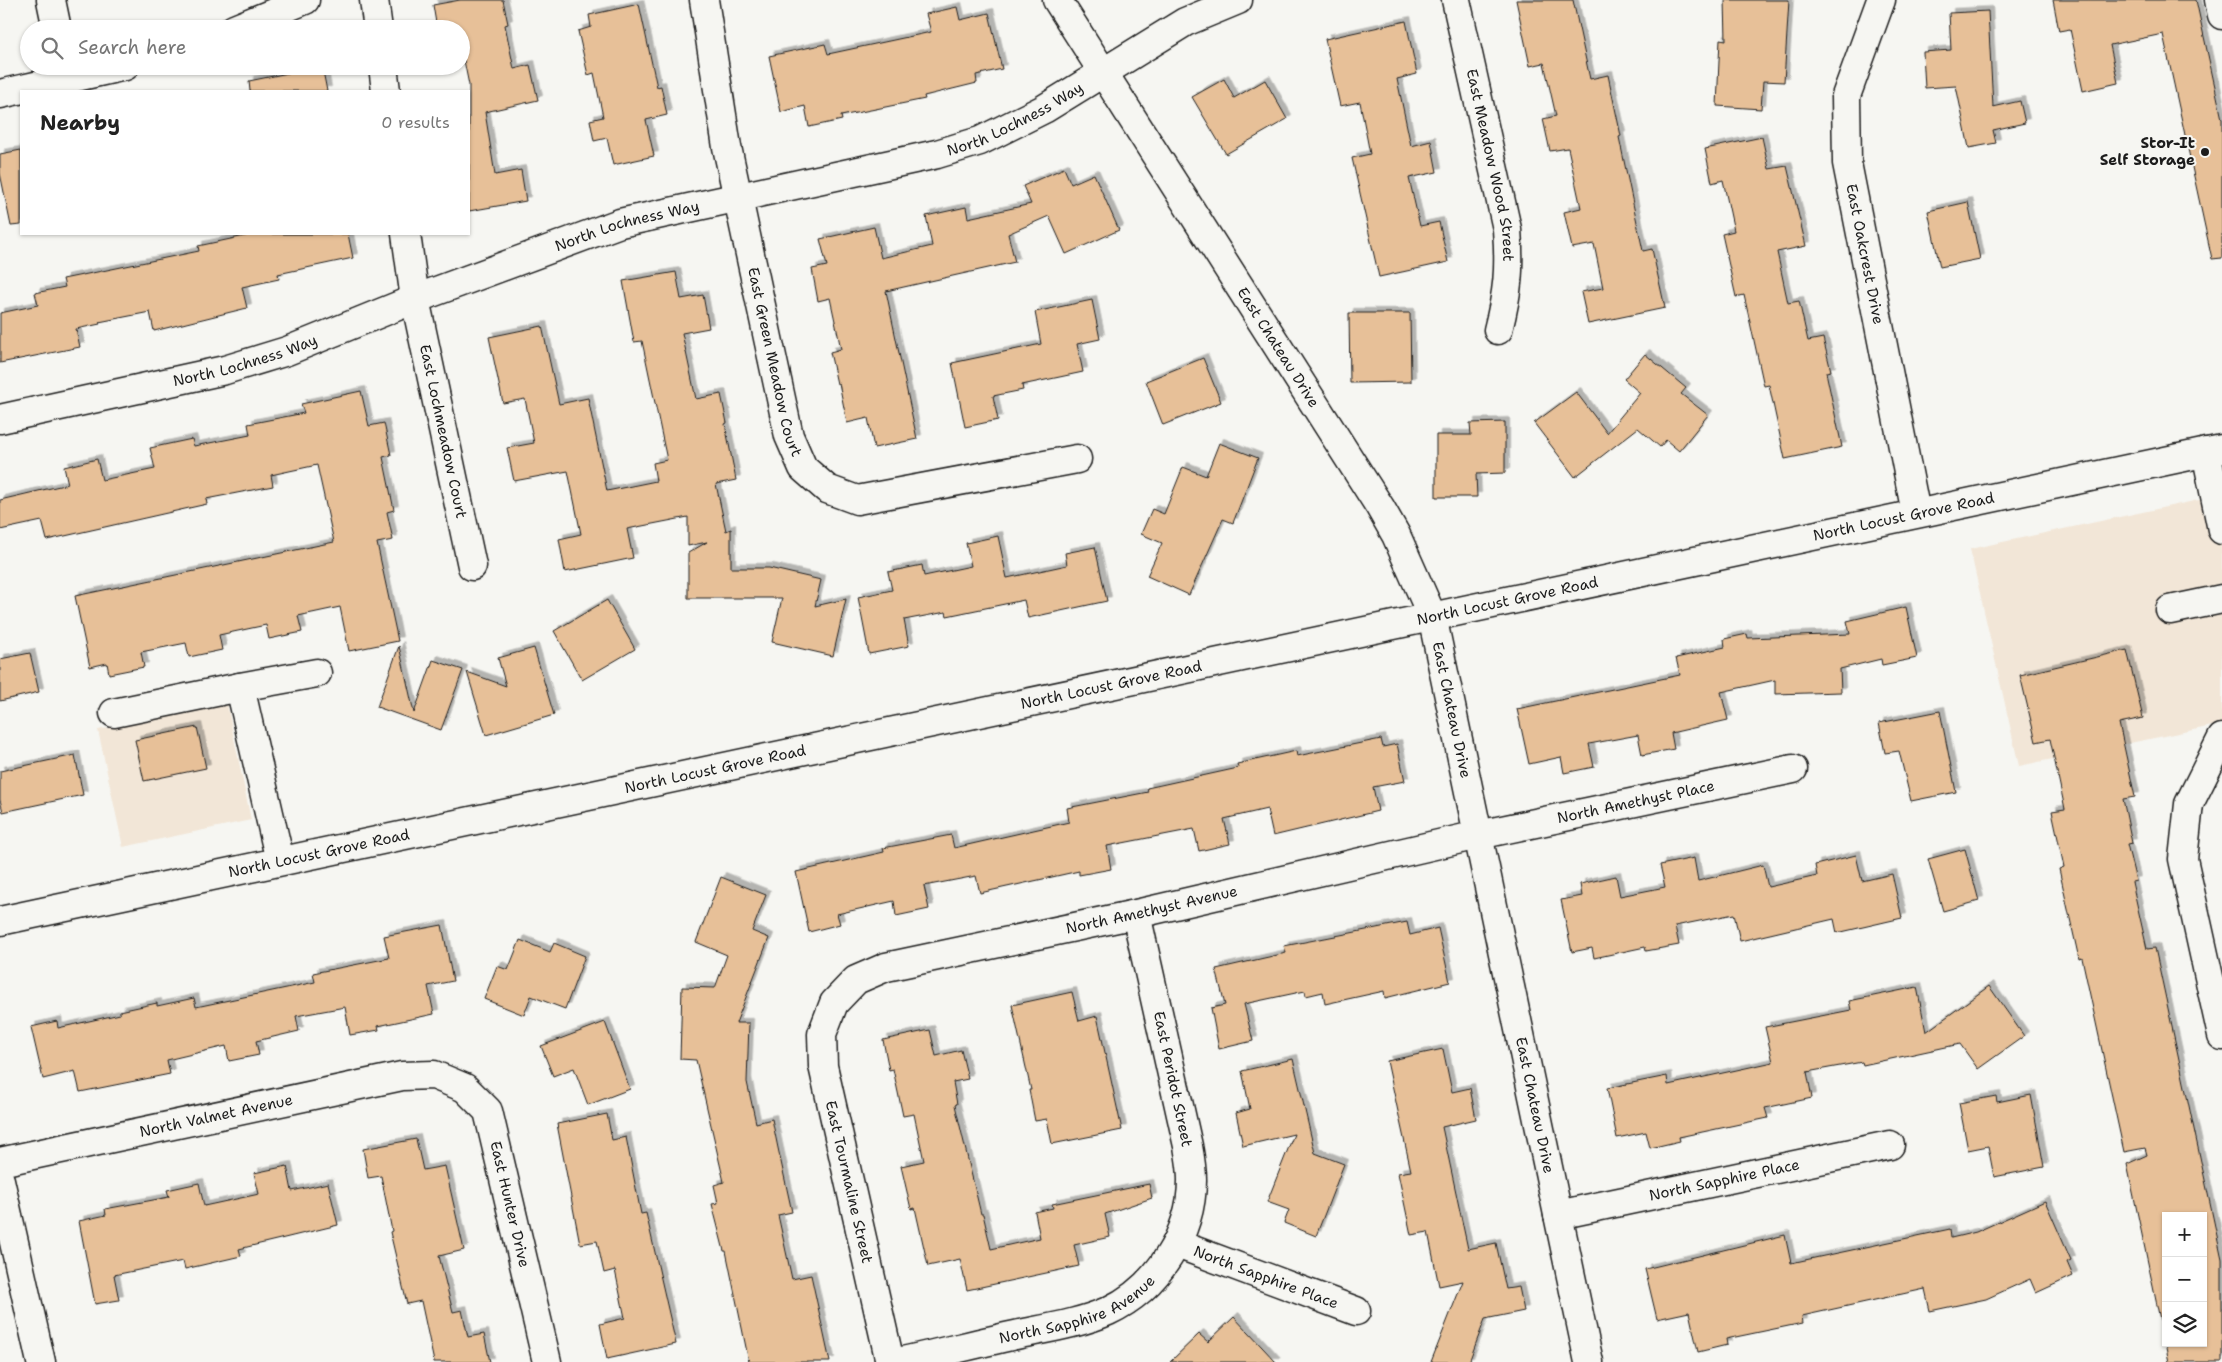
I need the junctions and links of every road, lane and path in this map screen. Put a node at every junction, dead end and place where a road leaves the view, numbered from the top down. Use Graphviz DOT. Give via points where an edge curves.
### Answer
graph roads {
  1 [pos="51,0"];
  2 [pos="305,0"];
  3 [pos="374,0"];
  4 [pos="704,0"];
  5 [pos="1057,0"];
  6 [pos="1238,0"];
  7 [pos="1456,0"];
  8 [pos="1882,0"];
  9 [pos="2219,0"];
  10 [pos="2222,15"];
  11 [pos="55,20"];
  12 [pos="256,20"];
  13 [pos="377,20"];
  14 [pos="1104,74"];
  15 [pos="60,75"];
  16 [pos="384,75"];
  17 [pos="386,90"];
  18 [pos="0,94"];
  19 [pos="738,197"];
  20 [pos="406,235"];
  21 [pos="415,299"];
  22 [pos="1498,330"];
  23 [pos="0,419"];
  24 [pos="2214,451"];
  25 [pos="1077,459"];
  26 [pos="1916,513"];
  27 [pos="2222,530"];
  28 [pos="472,566"];
  29 [pos="2222,599"];
  30 [pos="2170,610"];
  31 [pos="1432,616"];
  32 [pos="317,673"];
  33 [pos="240,687"];
  34 [pos="114,712"];
  35 [pos="2222,738"];
  36 [pos="1793,769"];
  37 [pos="1478,835"];
  38 [pos="280,860"];
  39 [pos="1136,914"];
  40 [pos="0,921"];
  41 [pos="834,1003"];
  42 [pos="2222,1036"];
  43 [pos="434,1076"];
  44 [pos="1890,1145"];
  45 [pos="0,1162"];
  46 [pos="0,1180"];
  47 [pos="1558,1214"];
  48 [pos="1177,1244"];
  49 [pos="1356,1311"];
  50 [pos="41,1362"];
  51 [pos="547,1362"];
  52 [pos="890,1362"];
  53 [pos="898,1362"];
  54 [pos="1589,1362"];
  1 -- 11 [label="street"];
  2 -- 12 [label="street"];
  3 -- 13 [label="street"];
  4 -- 19 [label="street, East Green Meadow Court"];
  5 -- 14 [label="street, East Chateau Drive"];
  6 -- 14 [label="street, North Lochness Way" via="1185,22"];
  7 -- 22 [label="street, East Meadow Wood Street" via="1507,229 1510,265"];
  8 -- 26 [label="street, East Oakcrest Drive" via="1846,96 1847,163"];
  9 -- 10 [label="street"];
  14 -- 19 [label="street, North Lochness Way" via="980,141 938,154"];
  14 -- 31 [label="street, East Chateau Drive" via="1380,507"];
  15 -- 18 [label="street"];
  16 -- 17 [label="street"];
  19 -- 21 [label="street, North Lochness Way" via="620,223"];
  19 -- 25 [label="street, East Green Meadow Court" via="789,436 803,468 827,489 857,500"];
  20 -- 21 [label="street, East Lochmeadow Court"];
  21 -- 23 [label="street, North Lochness Way" via="287,351 225,370"];
  21 -- 28 [label="street, East Lochmeadow Court"];
  24 -- 26 [label="street, North Locust Grove Road"];
  24 -- 27 [label="street"];
  26 -- 31 [label="street, North Locust Grove Road"];
  29 -- 30 [label="street"];
  31 -- 37 [label="street, East Chateau Drive"];
  31 -- 38 [label="street, North Locust Grove Road"];
  32 -- 33 [label="street"];
  33 -- 34 [label="street"];
  33 -- 38 [label="street"];
  35 -- 42 [label="street" via="2189,804 2184,859"];
  36 -- 37 [label="street, North Amethyst Place"];
  37 -- 39 [label="street, North Amethyst Avenue"];
  37 -- 47 [label="street, East Chateau Drive"];
  38 -- 40 [label="street, North Locust Grove Road"];
  39 -- 41 [label="street, North Amethyst Avenue" via="886,967 856,980"];
  39 -- 48 [label="street, East Peridot Street" via="1188,1146 1192,1180 1188,1212"];
  41 -- 52 [label="street, East Tourmaline Street" via="822,1034 823,1066"];
  43 -- 45 [label="street, North Valmet Avenue" via="402,1076"];
  43 -- 51 [label="street, East Hunter Drive" via="465,1088 488,1111"];
  44 -- 47 [label="street, North Sapphire Place"];
  46 -- 50 [label="street"];
  47 -- 54 [label="street, East Chateau Drive"];
  48 -- 49 [label="street, North Sapphire Place"];
  48 -- 53 [label="street, North Sapphire Avenue" via="1159,1271 1136,1294 1108,1310 1078,1321"];
}
